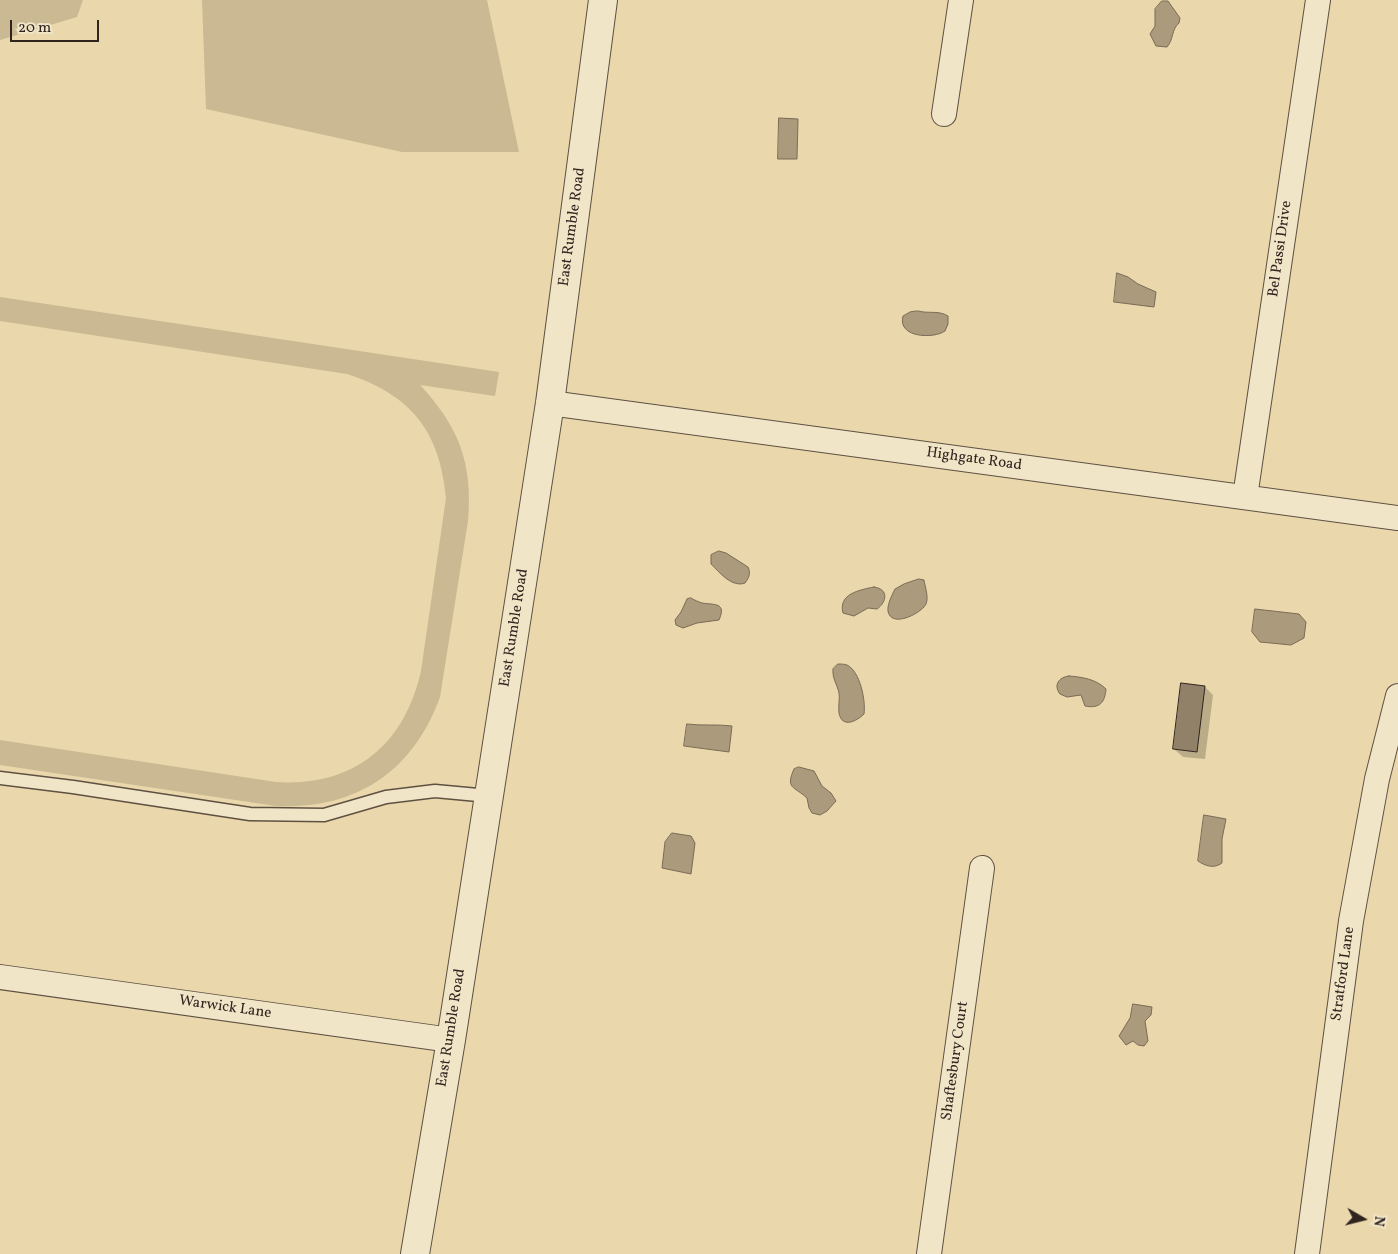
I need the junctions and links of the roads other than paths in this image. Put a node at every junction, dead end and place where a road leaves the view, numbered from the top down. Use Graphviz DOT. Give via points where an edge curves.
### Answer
graph roads {
  1 [pos="603,0"];
  2 [pos="961,0"];
  3 [pos="1318,0"];
  4 [pos="944,114"];
  5 [pos="550,403"];
  6 [pos="1245,497"];
  7 [pos="1398,518"];
  8 [pos="1398,696"];
  9 [pos="0,778"];
  10 [pos="489,796"];
  11 [pos="982,868"];
  12 [pos="0,977"];
  13 [pos="451,1040"];
  14 [pos="415,1254"];
  15 [pos="929,1254"];
  16 [pos="1307,1254"];
  1 -- 5 [label="street, East Rumble Road"];
  2 -- 4 [label="street"];
  3 -- 6 [label="street, Bel Passi Drive"];
  5 -- 6 [label="street, Highgate Road"];
  5 -- 10 [label="street, East Rumble Road"];
  6 -- 7 [label="street, Highgate Road"];
  8 -- 16 [label="street, Stratford Lane" via="1378,779 1351,921"];
  9 -- 10 [label="lane" via="250,814 324,815 386,797 435,792"];
  10 -- 13 [label="street, East Rumble Road"];
  11 -- 15 [label="street, Shaftesbury Court"];
  12 -- 13 [label="street, Warwick Lane"];
  13 -- 14 [label="street, East Rumble Road"];
}
